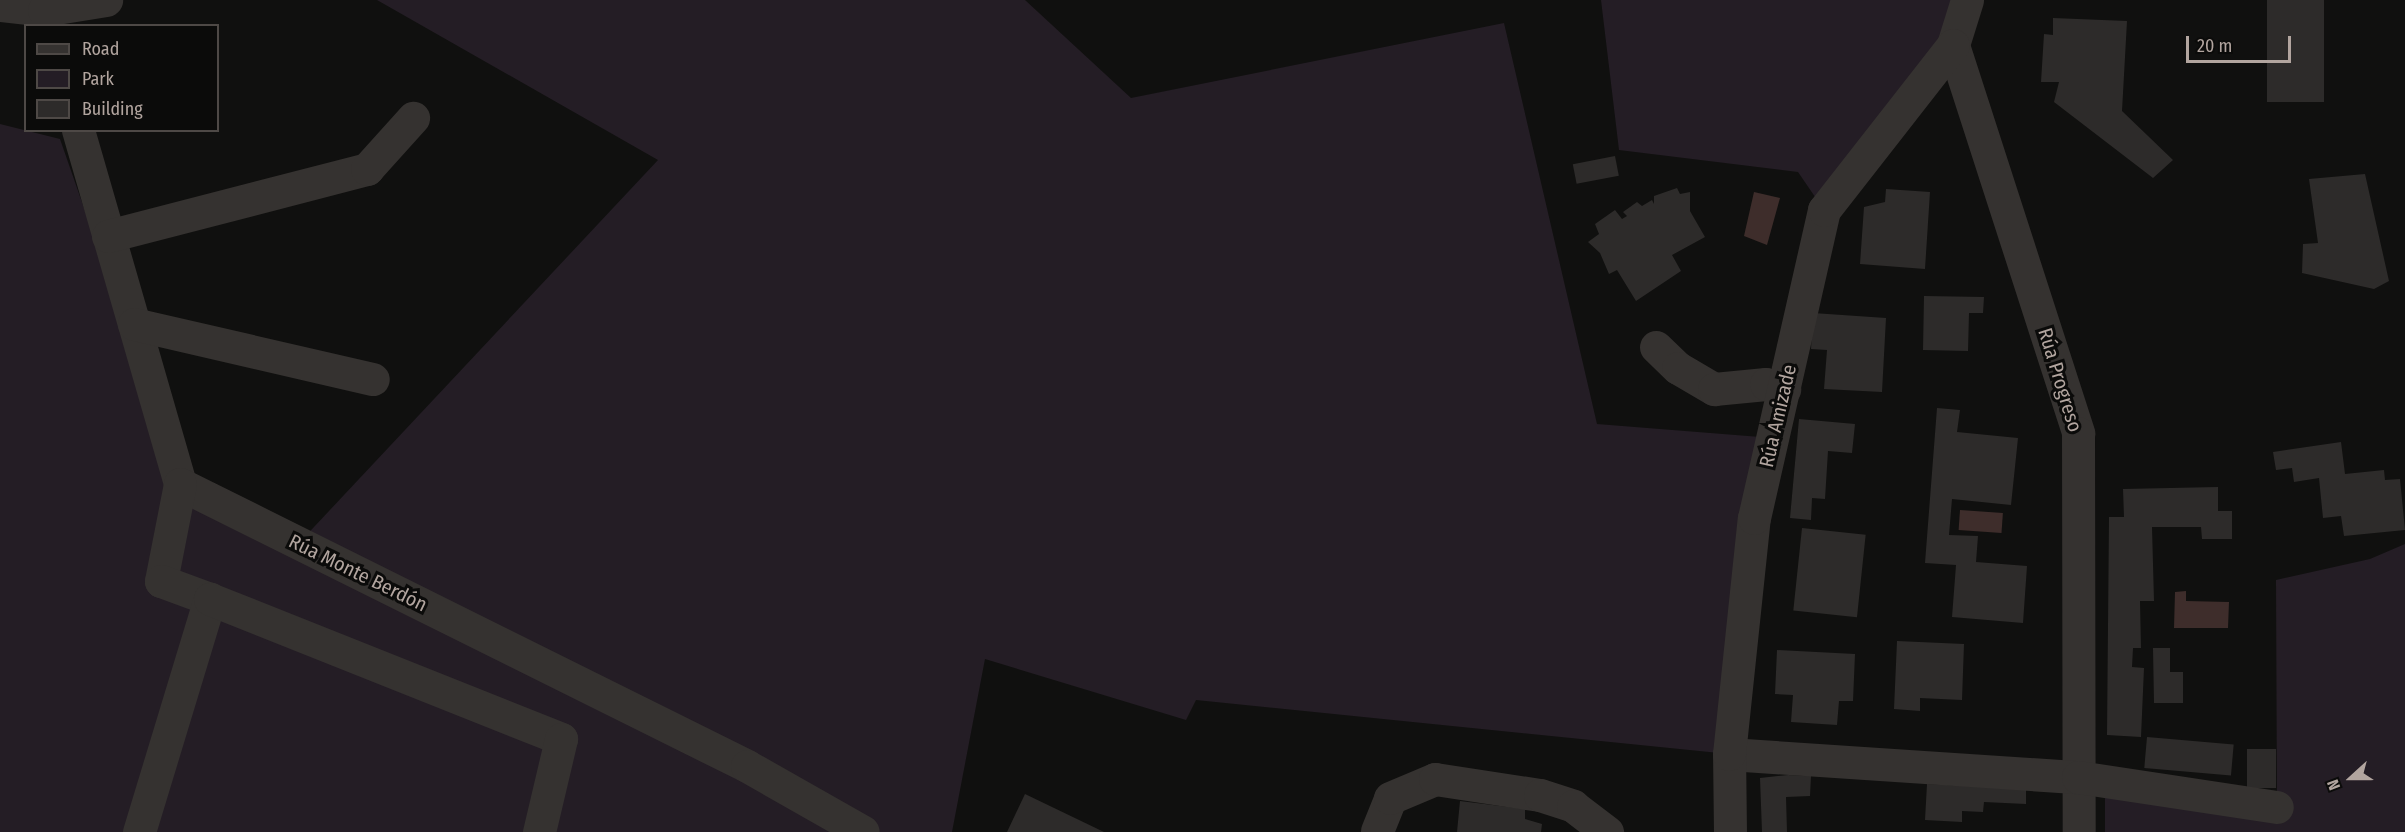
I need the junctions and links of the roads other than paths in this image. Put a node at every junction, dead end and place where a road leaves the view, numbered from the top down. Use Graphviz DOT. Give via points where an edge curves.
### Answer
graph roads {
  1 [pos="106,0"];
  2 [pos="1966,0"];
  3 [pos="0,5"];
  4 [pos="46,18"];
  5 [pos="1953,45"];
  6 [pos="413,118"];
  7 [pos="79,132"];
  8 [pos="108,236"];
  9 [pos="134,324"];
  10 [pos="1656,347"];
  11 [pos="373,379"];
  12 [pos="1784,389"];
  13 [pos="180,484"];
  14 [pos="210,599"];
  15 [pos="1729,754"];
  16 [pos="2078,777"];
  17 [pos="2277,807"];
  18 [pos="1377,831"];
  19 [pos="139,832"];
  20 [pos="538,832"];
  21 [pos="863,832"];
  22 [pos="1607,832"];
  23 [pos="1730,832"];
  24 [pos="2079,832"];
  1 -- 4 [label="street"];
  2 -- 5 [label="street"];
  3 -- 4 [label="street"];
  5 -- 12 [label="street, Rúa Amizade" via="1824,210"];
  5 -- 16 [label="street, Rúa Progreso" via="2078,433"];
  6 -- 8 [label="street" via="367,169"];
  7 -- 8 [label="street"];
  8 -- 9 [label="street"];
  9 -- 11 [label="street"];
  9 -- 13 [label="street"];
  10 -- 12 [label="street" via="1678,368 1714,388 1766,384"];
  12 -- 15 [label="street, Rúa Amizade" via="1754,518"];
  13 -- 14 [label="street" via="160,581"];
  13 -- 21 [label="street, Rúa Monte Berdón" via="747,766"];
  14 -- 19 [label="street"];
  14 -- 20 [label="street" via="561,739"];
  15 -- 16 [label="street"];
  15 -- 23 [label="street, Rúa Amizade"];
  16 -- 17 [label="street"];
  16 -- 24 [label="street, Rúa Progreso"];
  18 -- 22 [label="street" via="1390,798 1401,790 1435,779 1483,795 1540,795 1574,806"];
}
